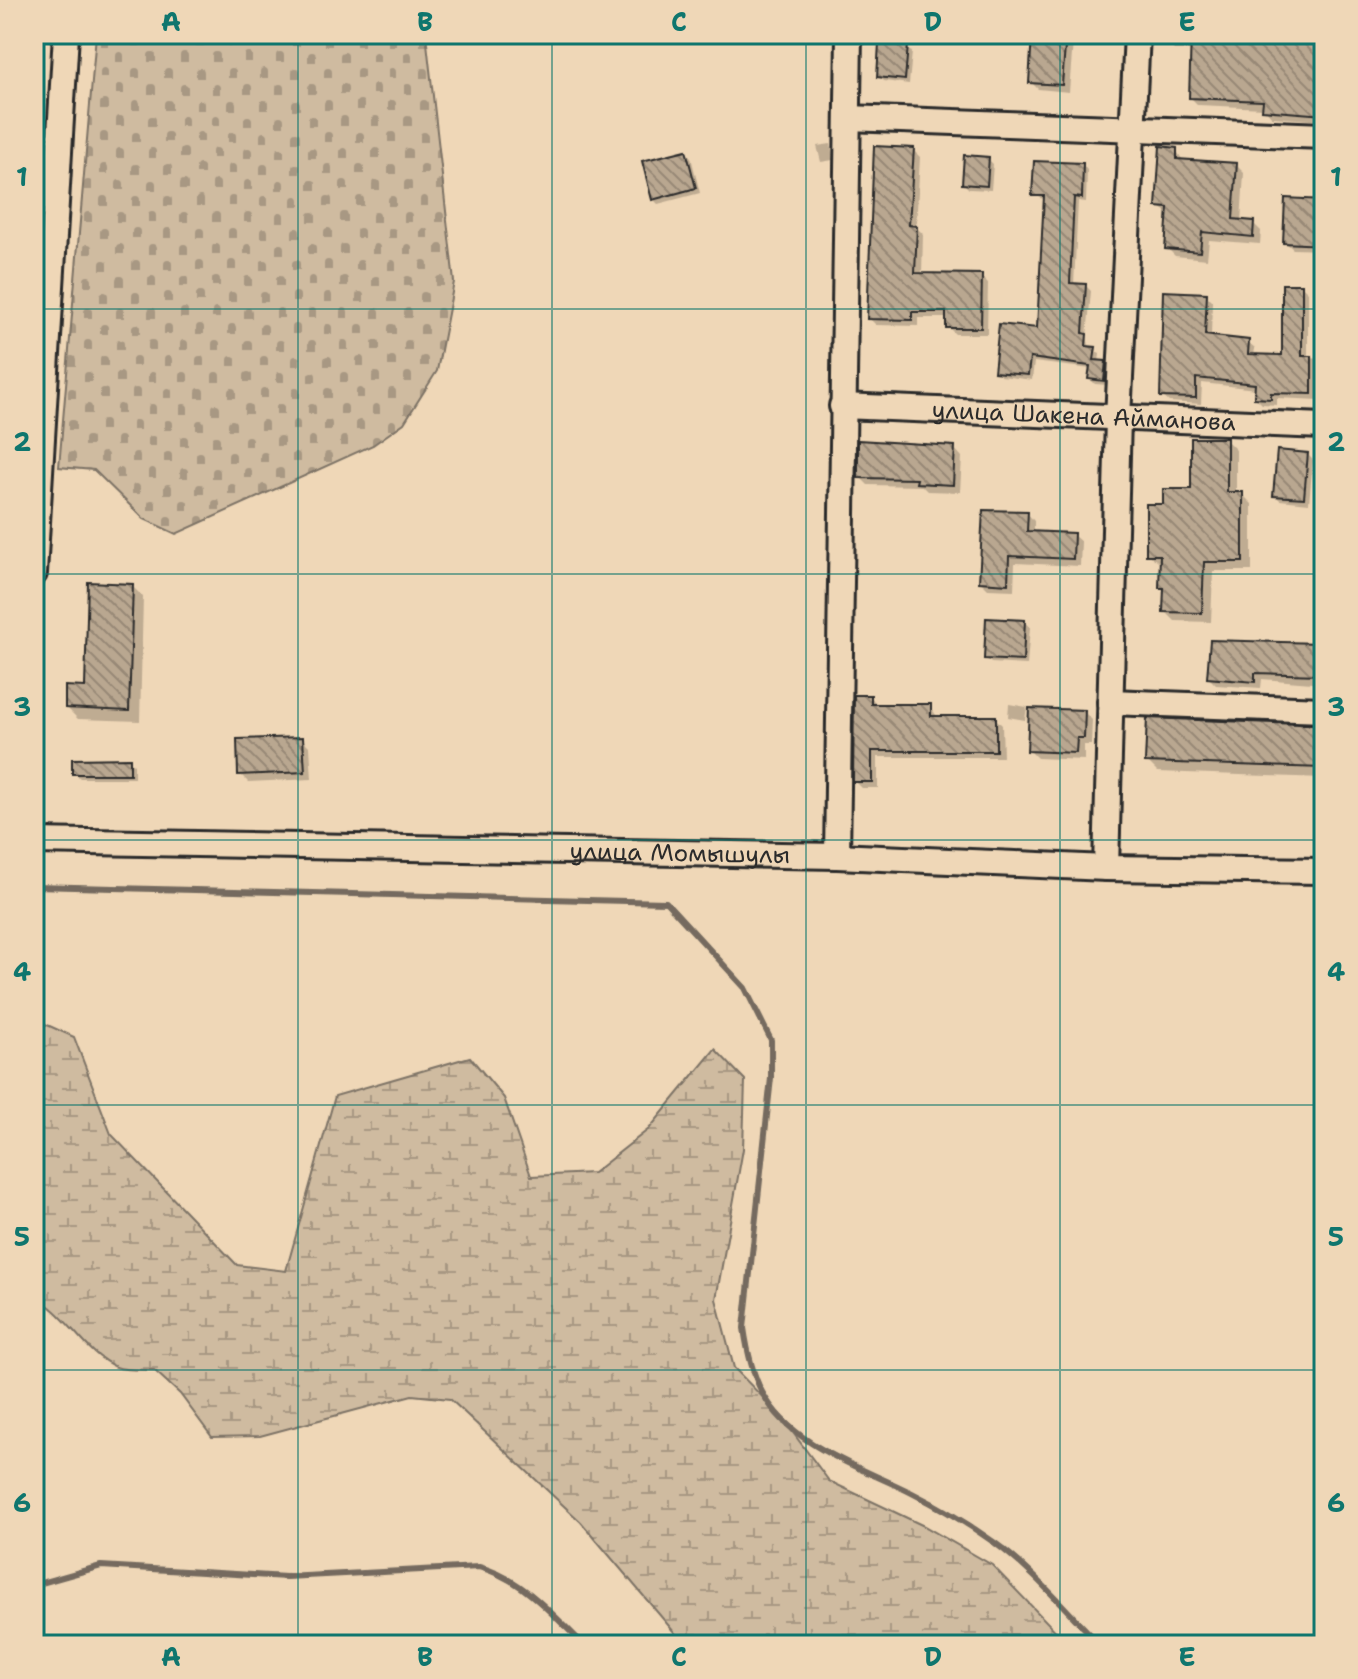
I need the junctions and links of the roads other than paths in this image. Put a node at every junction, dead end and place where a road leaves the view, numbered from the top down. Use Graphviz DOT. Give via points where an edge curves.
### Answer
graph roads {
  1 [pos="66,34"];
  2 [pos="849,34"];
  3 [pos="1137,34"];
  4 [pos="848,118"];
  5 [pos="1134,129"];
  6 [pos="1324,136"];
  7 [pos="842,406"];
  8 [pos="1118,418"];
  9 [pos="1324,426"];
  10 [pos="34,573"];
  11 [pos="1110,702"];
  12 [pos="1324,710"];
  13 [pos="34,841"];
  14 [pos="837,856"];
  15 [pos="1106,868"];
  16 [pos="1324,871"];
  1 -- 10 [label="street"];
  2 -- 4 [label="street"];
  3 -- 5 [label="street"];
  4 -- 5 [label="street"];
  4 -- 7 [label="street"];
  5 -- 6 [label="street"];
  5 -- 8 [label="street"];
  7 -- 8 [label="street, улица Шакена Айманова"];
  7 -- 14 [label="street"];
  8 -- 9 [label="street, улица Шакена Айманова"];
  8 -- 11 [label="street"];
  11 -- 12 [label="street"];
  11 -- 15 [label="street"];
  13 -- 14 [label="street, улица Момышулы"];
  14 -- 15 [label="street, улица Момышулы"];
  15 -- 16 [label="street, улица Момышулы"];
}
